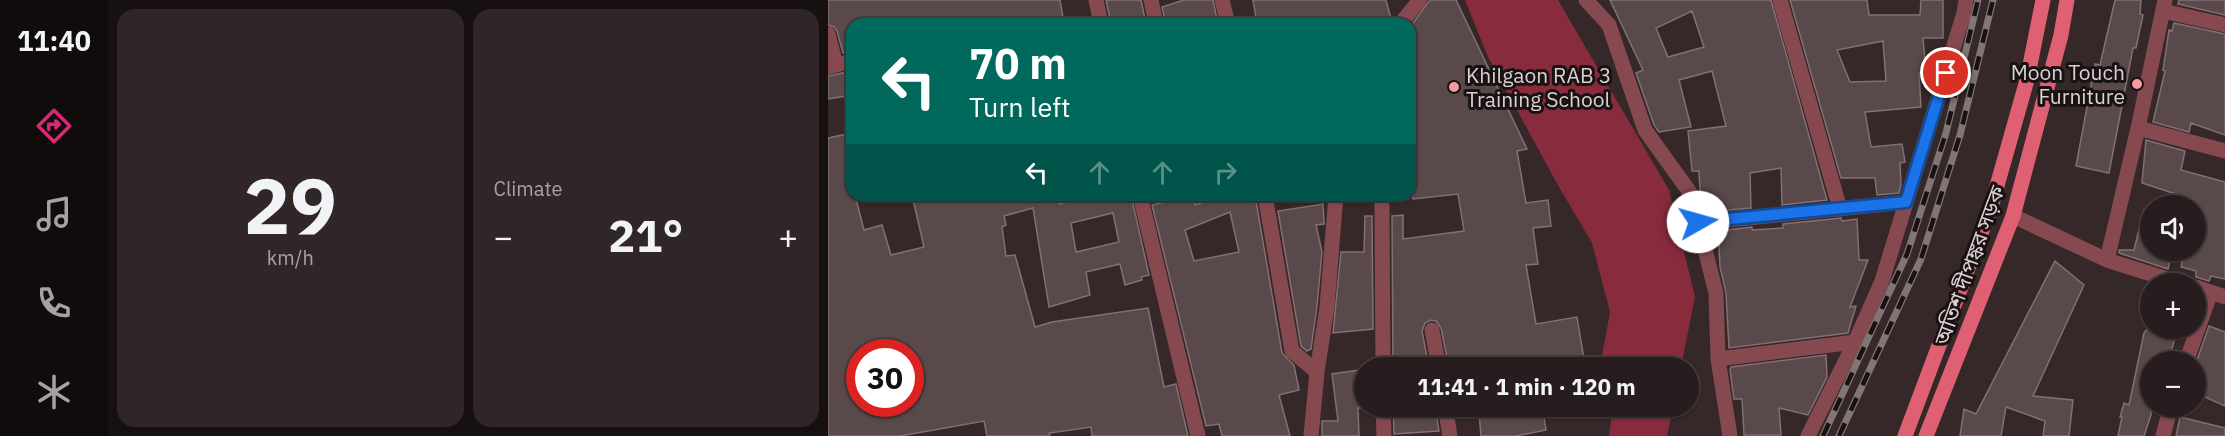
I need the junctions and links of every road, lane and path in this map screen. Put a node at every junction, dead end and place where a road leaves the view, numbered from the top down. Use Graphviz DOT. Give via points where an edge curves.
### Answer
graph roads {
  1 [pos="1096,0"];
  2 [pos="1151,0"];
  3 [pos="1222,0"];
  4 [pos="1420,0"];
  5 [pos="1586,0"];
  6 [pos="1780,0"];
  7 [pos="1966,0"];
  8 [pos="2043,0"];
  9 [pos="2067,0"];
  10 [pos="2164,5"];
  11 [pos="1100,18"];
  12 [pos="1155,18"];
  13 [pos="1226,18"];
  14 [pos="1405,18"];
  15 [pos="2225,25"];
  16 [pos="828,34"];
  17 [pos="832,66"];
  18 [pos="2138,128"];
  19 [pos="2225,151"];
  20 [pos="1146,201"];
  21 [pos="1266,201"];
  22 [pos="1336,201"];
  23 [pos="1906,202"];
  24 [pos="1382,205"];
  25 [pos="1991,207"];
  26 [pos="1840,208"];
  27 [pos="2013,216"];
  28 [pos="1698,222"];
  29 [pos="2107,260"];
  30 [pos="2149,273"];
  31 [pos="2210,292"];
  32 [pos="1432,330"];
  33 [pos="1855,342"];
  34 [pos="2190,351"];
  35 [pos="1383,357"];
  36 [pos="1437,357"];
  37 [pos="1718,359"];
  38 [pos="1317,372"];
  39 [pos="1383,417"];
  40 [pos="1447,417"];
  41 [pos="2168,417"];
  42 [pos="1198,436"];
  43 [pos="1311,436"];
  44 [pos="1384,436"];
  45 [pos="1450,436"];
  46 [pos="1730,436"];
  47 [pos="1808,436"];
  48 [pos="1905,436"];
  49 [pos="1926,436"];
  50 [pos="2163,436"];
  1 -- 11 [label="street"];
  2 -- 12 [label="street"];
  3 -- 13 [label="street"];
  4 -- 14 [label="street"];
  5 -- 28 [label="street" via="1609,25 1645,130 1691,194"];
  6 -- 26 [label="street"];
  7 -- 23 [label="street"];
  8 -- 25 [label="main road, অতিশ দীপঙ্কর সড়ক" via="2027,80"];
  9 -- 27 [label="main road, অতিশ দীপঙ্কর সড়ক"];
  10 -- 15 [label="street"];
  10 -- 18 [label="street"];
  16 -- 17 [label="street"];
  18 -- 19 [label="street"];
  18 -- 29 [label="street"];
  20 -- 42 [label="street"];
  21 -- 38 [label="street" via="1292,351"];
  22 -- 38 [label="street"];
  23 -- 26 [label="street"];
  23 -- 33 [label="street" via="1882,281"];
  24 -- 35 [label="street"];
  25 -- 27 [label="main road"];
  25 -- 48 [label="main road, অতিশ দীপঙ্কর সড়ক"];
  26 -- 28 [label="street"];
  27 -- 29 [label="street"];
  27 -- 49 [label="main road, অতিশ দীপঙ্কর সড়ক"];
  28 -- 37 [label="street" via="1716,292"];
  29 -- 30 [label="street"];
  31 -- 34 [label="street"];
  32 -- 36 [label="street"];
  33 -- 37 [label="street"];
  33 -- 47 [label="street"];
  37 -- 46 [label="street"];
  38 -- 43 [label="street"];
  39 -- 44 [label="street"];
  40 -- 45 [label="street"];
  41 -- 50 [label="street"];
}
